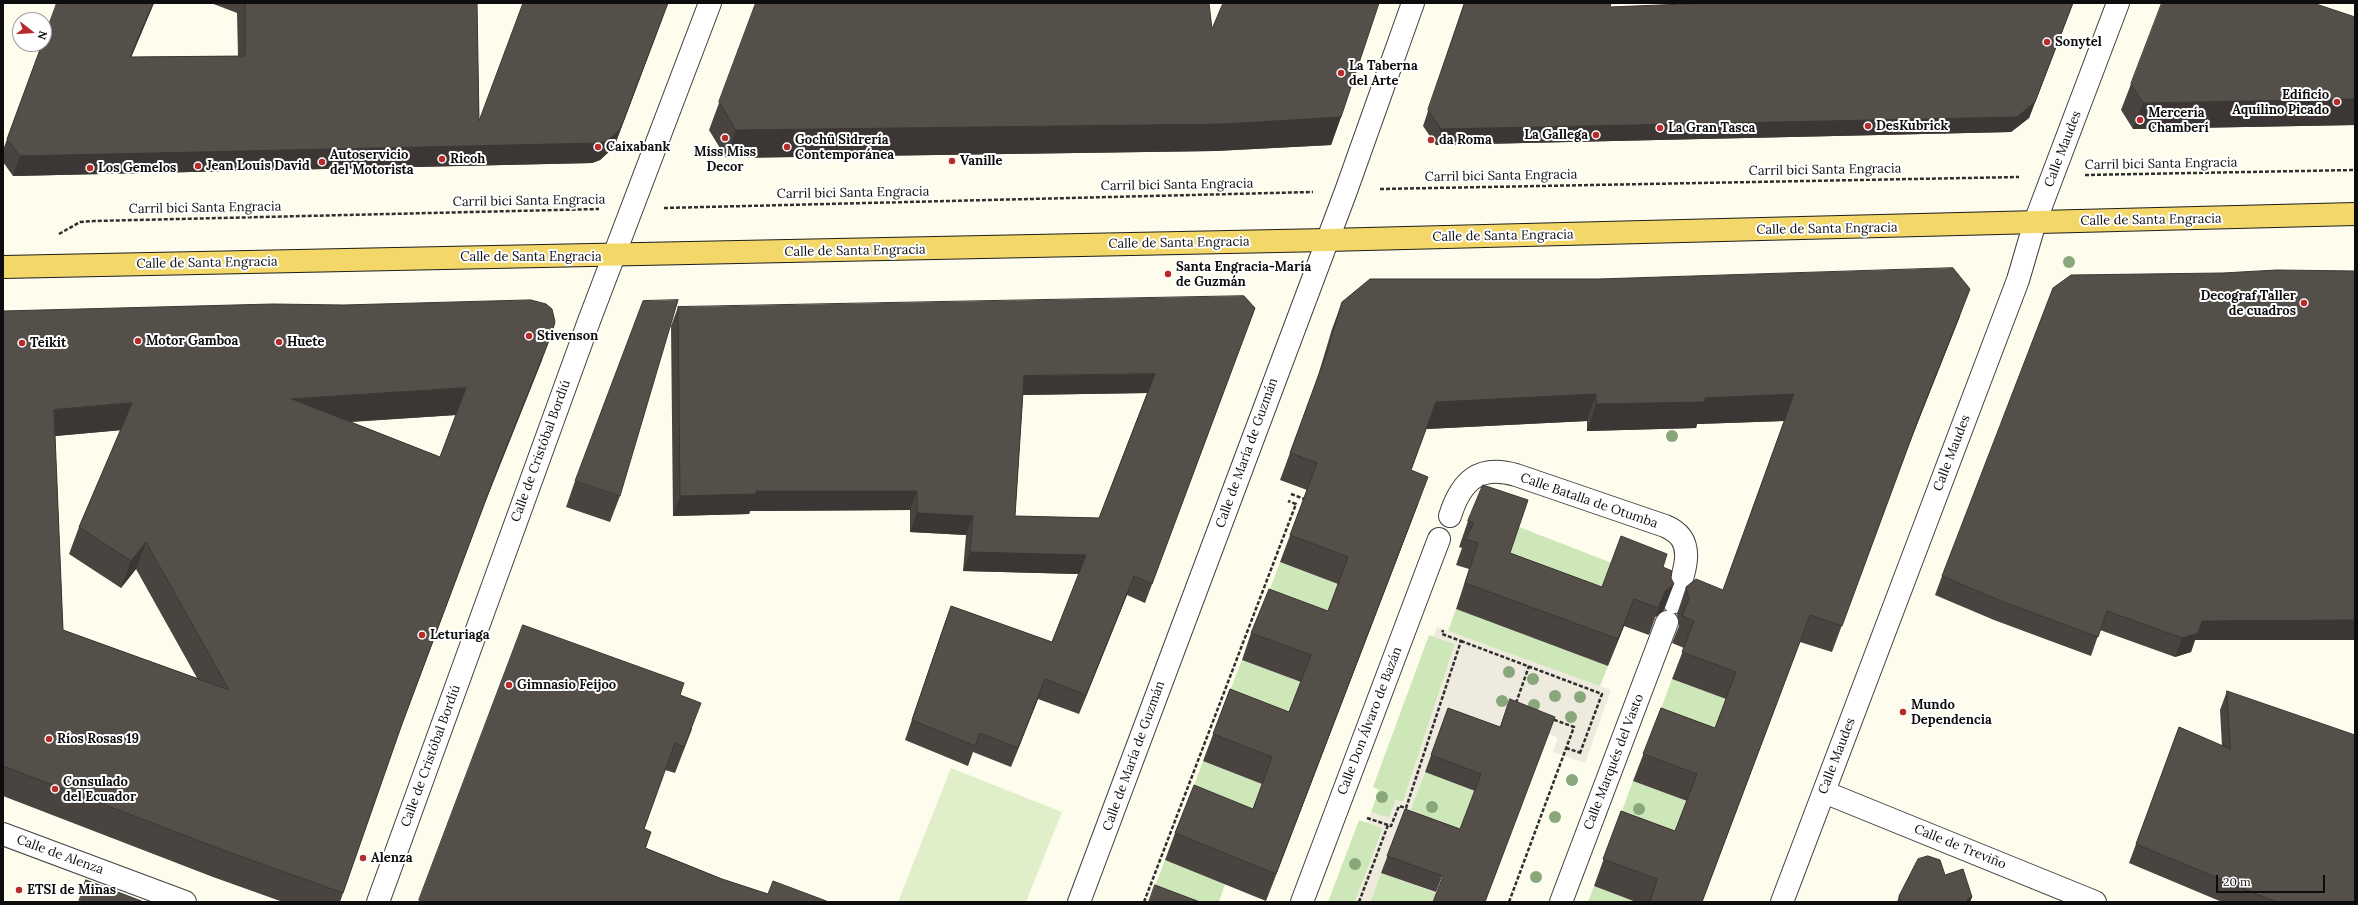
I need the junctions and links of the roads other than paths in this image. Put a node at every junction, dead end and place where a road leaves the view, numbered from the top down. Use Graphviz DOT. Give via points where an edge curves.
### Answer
graph roads {
  1 [pos="710,3"];
  2 [pos="1412,3"];
  3 [pos="2118,3"];
  4 [pos="2355,214"];
  5 [pos="2035,222"];
  6 [pos="1327,240"];
  7 [pos="613,256"];
  8 [pos="3,268"];
  9 [pos="1450,516"];
  10 [pos="1439,540"];
  11 [pos="1674,602"];
  12 [pos="1667,622"];
  13 [pos="1824,792"];
  14 [pos="3,834"];
  15 [pos="185,902"];
  16 [pos="378,902"];
  17 [pos="1079,902"];
  18 [pos="1302,902"];
  19 [pos="1561,902"];
  20 [pos="1782,902"];
  21 [pos="2095,902"];
  1 -- 7 [label="street, Calle de Cristóbal Bordiú"];
  2 -- 6 [label="street, Calle de María de Guzmán"];
  3 -- 5 [label="street, Calle Maudes"];
  4 -- 5 [label="main road, Calle de Santa Engracia"];
  5 -- 6 [label="main road, Calle de Santa Engracia"];
  5 -- 13 [label="street, Calle Maudes" via="2018,280"];
  6 -- 7 [label="main road, Calle de Santa Engracia"];
  6 -- 17 [label="street, Calle de María de Guzmán"];
  7 -- 8 [label="main road, Calle de Santa Engracia"];
  7 -- 16 [label="street, Calle de Cristóbal Bordiú"];
  9 -- 11 [label="street, Calle Batalla de Otumba" via="1466,484 1479,474 1495,471 1516,475 1665,526 1681,535 1685,545 1684,569"];
  10 -- 18 [label="street, Calle Don Álvaro de Bazán"];
  12 -- 19 [label="street, Calle Marqués del Vasto"];
  13 -- 20 [label="street, Calle Maudes"];
  13 -- 21 [label="street, Calle de Treviño"];
  14 -- 15 [label="street, Calle de Alenza"];
}
